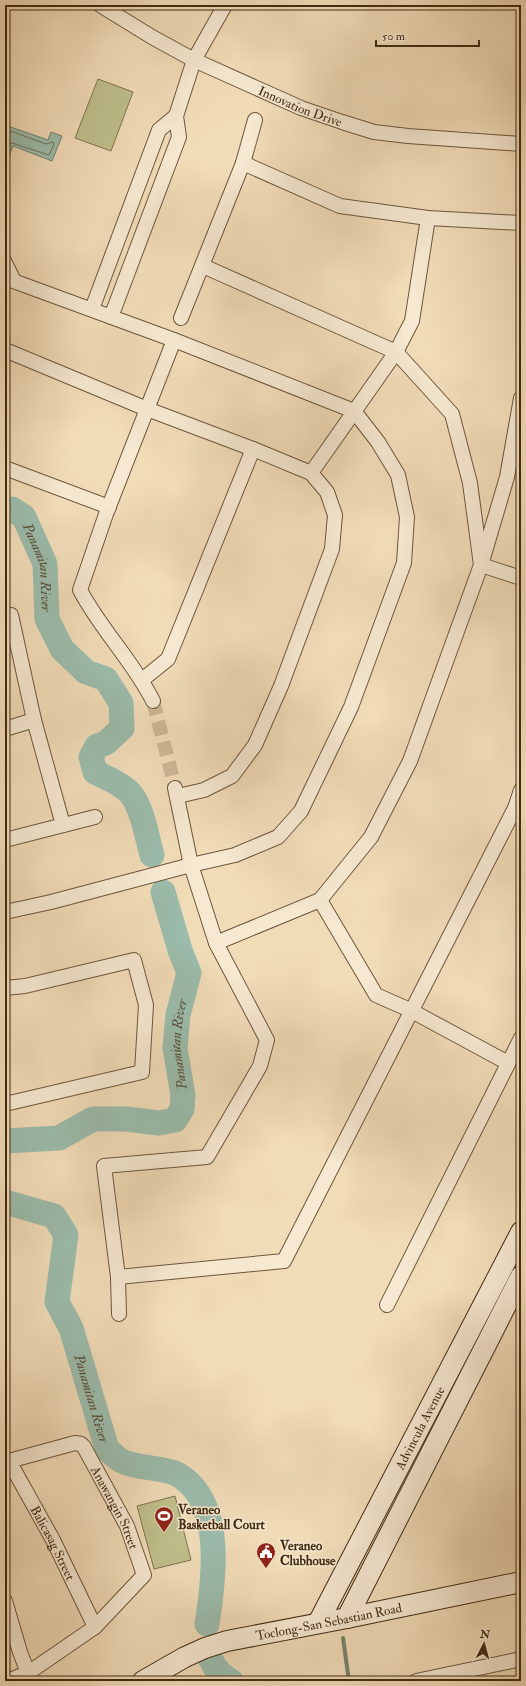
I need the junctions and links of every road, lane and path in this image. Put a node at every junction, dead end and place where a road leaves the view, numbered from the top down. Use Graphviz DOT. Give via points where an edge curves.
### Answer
graph roads {
  1 [pos="100,5"];
  2 [pos="226,5"];
  3 [pos="194,60"];
  4 [pos="176,116"];
  5 [pos="255,120"];
  6 [pos="521,144"];
  7 [pos="243,163"];
  8 [pos="428,218"];
  9 [pos="521,223"];
  10 [pos="5,255"];
  11 [pos="203,266"];
  12 [pos="5,278"];
  13 [pos="19,283"];
  14 [pos="92,309"];
  15 [pos="111,317"];
  16 [pos="181,318"];
  17 [pos="174,340"];
  18 [pos="396,352"];
  19 [pos="6,354"];
  20 [pos="521,398"];
  21 [pos="147,409"];
  22 [pos="354,411"];
  23 [pos="253,449"];
  24 [pos="5,468"];
  25 [pos="311,473"];
  26 [pos="109,507"];
  27 [pos="481,565"];
  28 [pos="521,578"];
  29 [pos="5,616"];
  30 [pos="142,680"];
  31 [pos="153,701"];
  32 [pos="34,720"];
  33 [pos="5,729"];
  34 [pos="521,790"];
  35 [pos="95,817"];
  36 [pos="63,825"];
  37 [pos="5,840"];
  38 [pos="191,865"];
  39 [pos="320,900"];
  40 [pos="5,912"];
  41 [pos="216,943"];
  42 [pos="5,988"];
  43 [pos="410,1010"];
  44 [pos="521,1038"];
  45 [pos="508,1063"];
  46 [pos="5,1104"];
  47 [pos="521,1232"];
  48 [pos="521,1276"];
  49 [pos="118,1277"];
  50 [pos="491,1289"];
  51 [pos="510,1298"];
  52 [pos="387,1306"];
  53 [pos="119,1314"];
  54 [pos="7,1461"];
  55 [pos="521,1582"];
  56 [pos="6,1606"];
  57 [pos="347,1618"];
  58 [pos="318,1623"];
  59 [pos="95,1626"];
  60 [pos="521,1659"];
  61 [pos="28,1673"];
  62 [pos="7,1681"];
  63 [pos="143,1681"];
  64 [pos="416,1681"];
  1 -- 3 [label="street, Innovation Drive"];
  2 -- 3 [label="street"];
  3 -- 4 [label="street"];
  3 -- 6 [label="street, Innovation Drive" via="300,108 374,132"];
  4 -- 14 [label="street" via="159,130"];
  4 -- 15 [label="street" via="179,137"];
  5 -- 7 [label="street"];
  7 -- 8 [label="street" via="340,206"];
  7 -- 11 [label="street"];
  8 -- 9 [label="street"];
  8 -- 18 [label="street" via="412,321"];
  10 -- 13 [label="lane"];
  11 -- 16 [label="street"];
  11 -- 18 [label="street"];
  12 -- 13 [label="street"];
  13 -- 14 [label="street"];
  14 -- 15 [label="street"];
  15 -- 17 [label="street"];
  17 -- 21 [label="street"];
  17 -- 22 [label="street"];
  18 -- 22 [label="street"];
  18 -- 27 [label="street" via="452,414 470,483"];
  19 -- 21 [label="street"];
  20 -- 27 [label="street" via="507,477"];
  21 -- 23 [label="street"];
  21 -- 26 [label="street"];
  22 -- 25 [label="street"];
  22 -- 38 [label="street" via="398,474 407,517 404,564 351,707 301,811 278,837 235,855"];
  23 -- 25 [label="street"];
  23 -- 30 [label="street" via="168,659"];
  24 -- 26 [label="street"];
  25 -- 38 [label="street" via="327,492 335,515 332,549 281,686 255,745 232,776 204,790 176,792"];
  26 -- 30 [label="street" via="80,590 92,612"];
  27 -- 28 [label="street"];
  27 -- 39 [label="street" via="410,761 371,838"];
  29 -- 32 [label="street" via="11,615"];
  30 -- 31 [label="street"];
  32 -- 33 [label="street"];
  32 -- 36 [label="street"];
  34 -- 43 [label="street"];
  35 -- 36 [label="street"];
  36 -- 37 [label="street"];
  38 -- 40 [label="street"];
  38 -- 41 [label="street"];
  39 -- 41 [label="street"];
  39 -- 43 [label="street" via="376,996"];
  41 -- 49 [label="street" via="267,1040 260,1066 208,1157 104,1166"];
  42 -- 46 [label="street" via="25,986 134,960 146,1005 142,1072"];
  43 -- 45 [label="street"];
  43 -- 49 [label="street" via="284,1260"];
  44 -- 45 [label="street"];
  45 -- 52 [label="street"];
  47 -- 50 [label="main road, Advincula Avenue"];
  48 -- 51 [label="main road, Advincula Avenue"];
  49 -- 53 [label="street"];
  50 -- 51 [label="main road"];
  50 -- 58 [label="main road, Advincula Avenue"];
  51 -- 57 [label="main road, Advincula Avenue"];
  54 -- 59 [label="street, Balicasag Street" via="53,1540"];
  54 -- 59 [label="street, Anawangin Street" via="75,1443 80,1444 127,1526 144,1575"];
  55 -- 57 [label="main road, Toclong-San Sebastian Road"];
  56 -- 61 [label="street"];
  57 -- 58 [label="main road, Toclong-San Sebastian Road"];
  58 -- 63 [label="main road, Toclong-San Sebastian Road" via="240,1638 205,1648"];
  59 -- 61 [label="street"];
  60 -- 64 [label="street"];
  61 -- 62 [label="street"];
}
